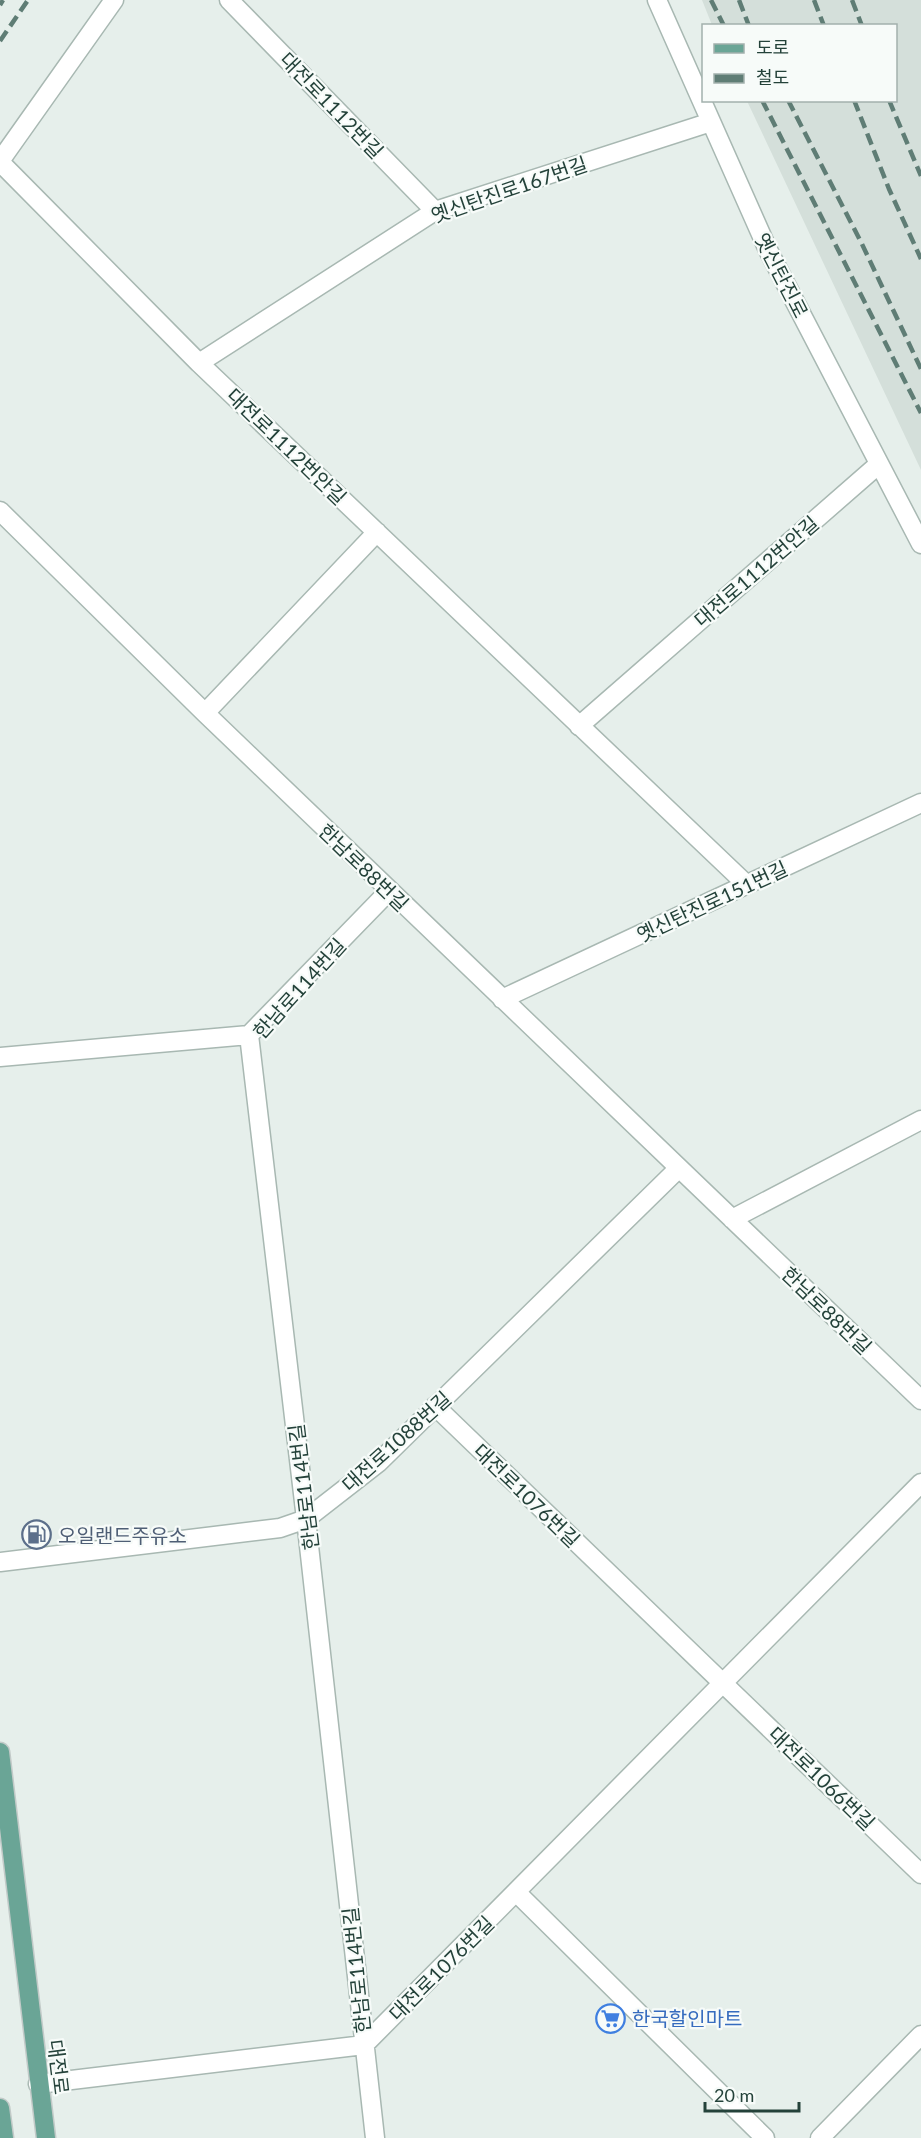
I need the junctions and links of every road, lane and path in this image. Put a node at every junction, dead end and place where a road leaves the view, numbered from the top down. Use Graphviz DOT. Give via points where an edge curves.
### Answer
graph roads {
  1 [pos="114,0"];
  2 [pos="229,0"];
  3 [pos="657,0"];
  4 [pos="702,102"];
  5 [pos="702,102"];
  6 [pos="711,122"];
  7 [pos="0,161"];
  8 [pos="435,211"];
  9 [pos="199,363"];
  10 [pos="879,464"];
  11 [pos="0,511"];
  12 [pos="377,532"];
  13 [pos="921,544"];
  14 [pos="205,713"];
  15 [pos="579,726"];
  16 [pos="921,803"];
  17 [pos="746,884"];
  18 [pos="389,891"];
  19 [pos="502,999"];
  20 [pos="249,1035"];
  21 [pos="0,1057"];
  22 [pos="921,1120"];
  23 [pos="679,1168"];
  24 [pos="732,1219"];
  25 [pos="921,1400"];
  26 [pos="435,1406"];
  27 [pos="921,1483"];
  28 [pos="306,1519"];
  29 [pos="0,1562"];
  30 [pos="723,1683"];
  31 [pos="0,1752"];
  32 [pos="921,1874"];
  33 [pos="516,1892"];
  34 [pos="921,2035"];
  35 [pos="364,2045"];
  36 [pos="38,2084"];
  37 [pos="0,2108"];
  38 [pos="4,2138"];
  39 [pos="46,2138"];
  40 [pos="375,2138"];
  41 [pos="765,2138"];
  42 [pos="820,2138"];
  1 -- 7 [label="street"];
  2 -- 8 [label="street, 대전로1112번길"];
  3 -- 4 [label="street, 옛신탄진로"];
  5 -- 6 [label="street, 옛신탄진로"];
  6 -- 8 [label="street, 옛신탄진로167번길"];
  6 -- 10 [label="street, 옛신탄진로" via="768,250"];
  7 -- 9 [label="street, 대전로1112번안길"];
  8 -- 9 [label="street, 옛신탄진로167번길"];
  9 -- 12 [label="street, 대전로1112번안길"];
  10 -- 13 [label="street, 옛신탄진로"];
  10 -- 15 [label="street, 대전로1112번안길"];
  11 -- 14 [label="street, 한남로88번길"];
  12 -- 14 [label="street"];
  12 -- 15 [label="street, 대전로1112번안길"];
  14 -- 18 [label="street, 한남로88번길"];
  15 -- 17 [label="street, 대전로1112번안길"];
  16 -- 17 [label="street, 옛신탄진로151번길"];
  17 -- 19 [label="street, 옛신탄진로151번길"];
  18 -- 19 [label="street, 한남로88번길"];
  18 -- 20 [label="street, 한남로114번길"];
  19 -- 23 [label="street, 한남로88번길"];
  20 -- 21 [label="street"];
  20 -- 28 [label="street, 한남로114번길"];
  22 -- 24 [label="street"];
  23 -- 24 [label="street, 한남로88번길"];
  23 -- 26 [label="street, 대전로1088번길"];
  24 -- 25 [label="street, 한남로88번길"];
  26 -- 28 [label="street, 대전로1088번길" via="378,1463"];
  26 -- 30 [label="street, 대전로1076번길"];
  27 -- 30 [label="street, 대전로1076번길"];
  28 -- 29 [label="street, 대전로1088번길" via="280,1528"];
  28 -- 35 [label="street, 한남로114번길"];
  30 -- 32 [label="street, 대전로1066번길"];
  30 -- 33 [label="street, 대전로1076번길"];
  31 -- 36 [label="main road, 대전로"];
  33 -- 35 [label="street, 대전로1076번길"];
  33 -- 41 [label="street"];
  34 -- 42 [label="street"];
  35 -- 36 [label="street"];
  35 -- 40 [label="street, 한남로114번길"];
  36 -- 39 [label="main road, 대전로"];
  37 -- 38 [label="main road"];
}
